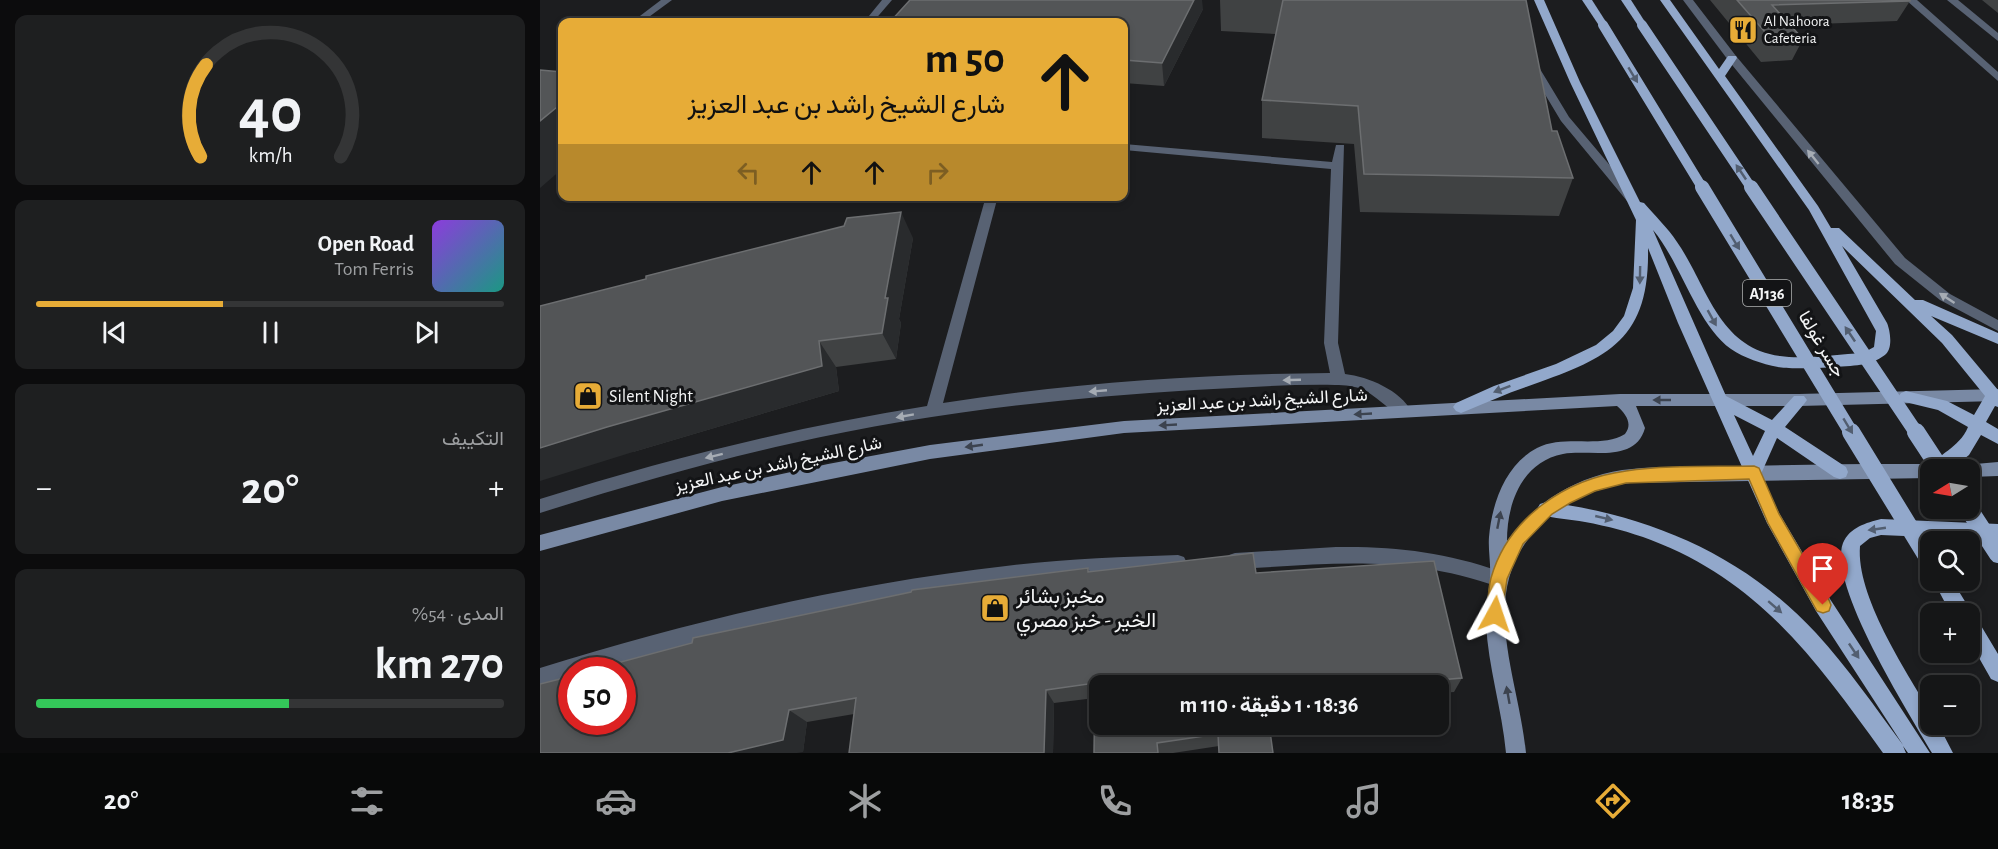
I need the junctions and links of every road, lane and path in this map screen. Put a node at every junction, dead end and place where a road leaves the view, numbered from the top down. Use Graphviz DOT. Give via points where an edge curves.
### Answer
graph roads {
  1 [pos="667,0"];
  2 [pos="887,0"];
  3 [pos="1539,0"];
  4 [pos="1587,0"];
  5 [pos="1626,0"];
  6 [pos="1665,0"];
  7 [pos="1688,0"];
  8 [pos="1911,0"];
  9 [pos="1953,0"];
  10 [pos="642,18"];
  11 [pos="871,18"];
  12 [pos="1998,38"];
  13 [pos="1528,53"];
  14 [pos="1732,58"];
  15 [pos="1720,76"];
  16 [pos="1998,78"];
  17 [pos="1128,147"];
  18 [pos="1340,147"];
  19 [pos="1337,166"];
  20 [pos="1633,200"];
  21 [pos="992,201"];
  22 [pos="1814,209"];
  23 [pos="1641,216"];
  24 [pos="1894,290"];
  25 [pos="1998,326"];
  26 [pos="1998,339"];
  27 [pos="1339,378"];
  28 [pos="1906,397"];
  29 [pos="1996,397"];
  30 [pos="1620,400"];
  31 [pos="1799,400"];
  32 [pos="1721,401"];
  33 [pos="1461,408"];
  34 [pos="933,411"];
  35 [pos="1404,412"];
  36 [pos="1977,424"];
  37 [pos="1774,428"];
  38 [pos="1998,437"];
  39 [pos="1932,459"];
  40 [pos="1952,459"];
  41 [pos="1998,469"];
  42 [pos="1980,470"];
  43 [pos="1840,471"];
  44 [pos="1920,471"];
  45 [pos="1754,472"];
  46 [pos="540,506"];
  47 [pos="1546,509"];
  48 [pos="1975,519"];
  49 [pos="1998,532"];
  50 [pos="540,543"];
  51 [pos="1920,545"];
  52 [pos="1998,554"];
  53 [pos="1219,561"];
  54 [pos="1196,562"];
  55 [pos="1499,579"];
  56 [pos="1980,642"];
  57 [pos="1998,672"];
  58 [pos="540,678"];
  59 [pos="1516,753"];
  60 [pos="1896,753"];
  61 [pos="1920,753"];
  62 [pos="1943,753"];
  1 -- 10 [label="street"];
  2 -- 11 [label="street"];
  3 -- 20 [label="main road"];
  4 -- 51 [label="main road, جسر غولفا / AJ136, one-way, bridge"];
  39 -- 5 [label="main road, جسر غولفا / AJ136, one-way, bridge"];
  6 -- 15 [label="main road"];
  7 -- 14 [label="street"];
  8 -- 16 [label="street"];
  9 -- 12 [label="street"];
  13 -- 20 [label="street" via="1539,79 1565,119"];
  14 -- 15 [label="main road"];
  25 -- 14 [label="street, one-way" via="1945,297 1899,261"];
  15 -- 22 [label="main road"];
  17 -- 19 [label="street"];
  18 -- 19 [label="street"];
  19 -- 27 [label="street" via="1331,343"];
  20 -- 22 [label="main road, one-way" via="1672,243 1714,323 1734,344 1780,362 1865,359 1881,350 1880,322"];
  20 -- 23 [label="main road"];
  21 -- 34 [label="street"];
  22 -- 24 [label="main road"];
  23 -- 32 [label="main road"];
  23 -- 33 [label="main road, one-way" via="1639,296 1618,335 1573,363"];
  24 -- 26 [label="main road" via="1935,313"];
  24 -- 29 [label="main road" via="1964,357"];
  27 -- 34 [label="street, one-way" via="1122,389"];
  27 -- 35 [label="street" via="1369,385"];
  28 -- 29 [label="main road, شارع الشيخ راشد بن عبد العزيز"];
  28 -- 31 [label="main road, شارع الشيخ راشد بن عبد العزيز"];
  28 -- 36 [label="main road" via="1942,405"];
  29 -- 36 [label="main road"];
  32 -- 30 [label="main road, شارع الشيخ راشد بن عبد العزيز, one-way"];
  30 -- 33 [label="main road, شارع الشيخ راشد بن عبد العزيز"];
  55 -- 30 [label="main road, one-way" via="1499,518 1515,477 1526,463 1549,450 1622,444 1631,439 1637,424 1634,414"];
  31 -- 32 [label="main road, شارع الشيخ راشد بن عبد العزيز"];
  31 -- 37 [label="main road"];
  32 -- 37 [label="main road"];
  32 -- 45 [label="main road"];
  33 -- 35 [label="main road, شارع الشيخ راشد بن عبد العزيز"];
  34 -- 46 [label="street, one-way" via="706,458"];
  35 -- 50 [label="main road, شارع الشيخ راشد بن عبد العزيز, one-way" via="1125,427 930,452 722,494"];
  36 -- 38 [label="main road"];
  36 -- 40 [label="main road" via="1963,450"];
  37 -- 43 [label="main road"];
  37 -- 45 [label="main road"];
  41 -- 42 [label="main road"];
  43 -- 44 [label="main road"];
  43 -- 45 [label="main road"];
  45 -- 47 [label="main road" via="1626,477 1592,485"];
  45 -- 61 [label="main road, one-way" via="1792,555"];
  47 -- 55 [label="main road" via="1517,539"];
  47 -- 60 [label="main road, one-way" via="1594,515 1647,530 1680,543 1745,582 1807,637"];
  48 -- 52 [label="main road, bridge"];
  49 -- 62 [label="main road, one-way" via="1881,527 1867,530 1850,545 1848,557 1862,607"];
  53 -- 55 [label="street" via="1405,556"];
  54 -- 58 [label="street" via="1089,567 922,585 752,619"];
  59 -- 55 [label="main road, one-way" via="1496,627"];
  56 -- 57 [label="main road"];
}
